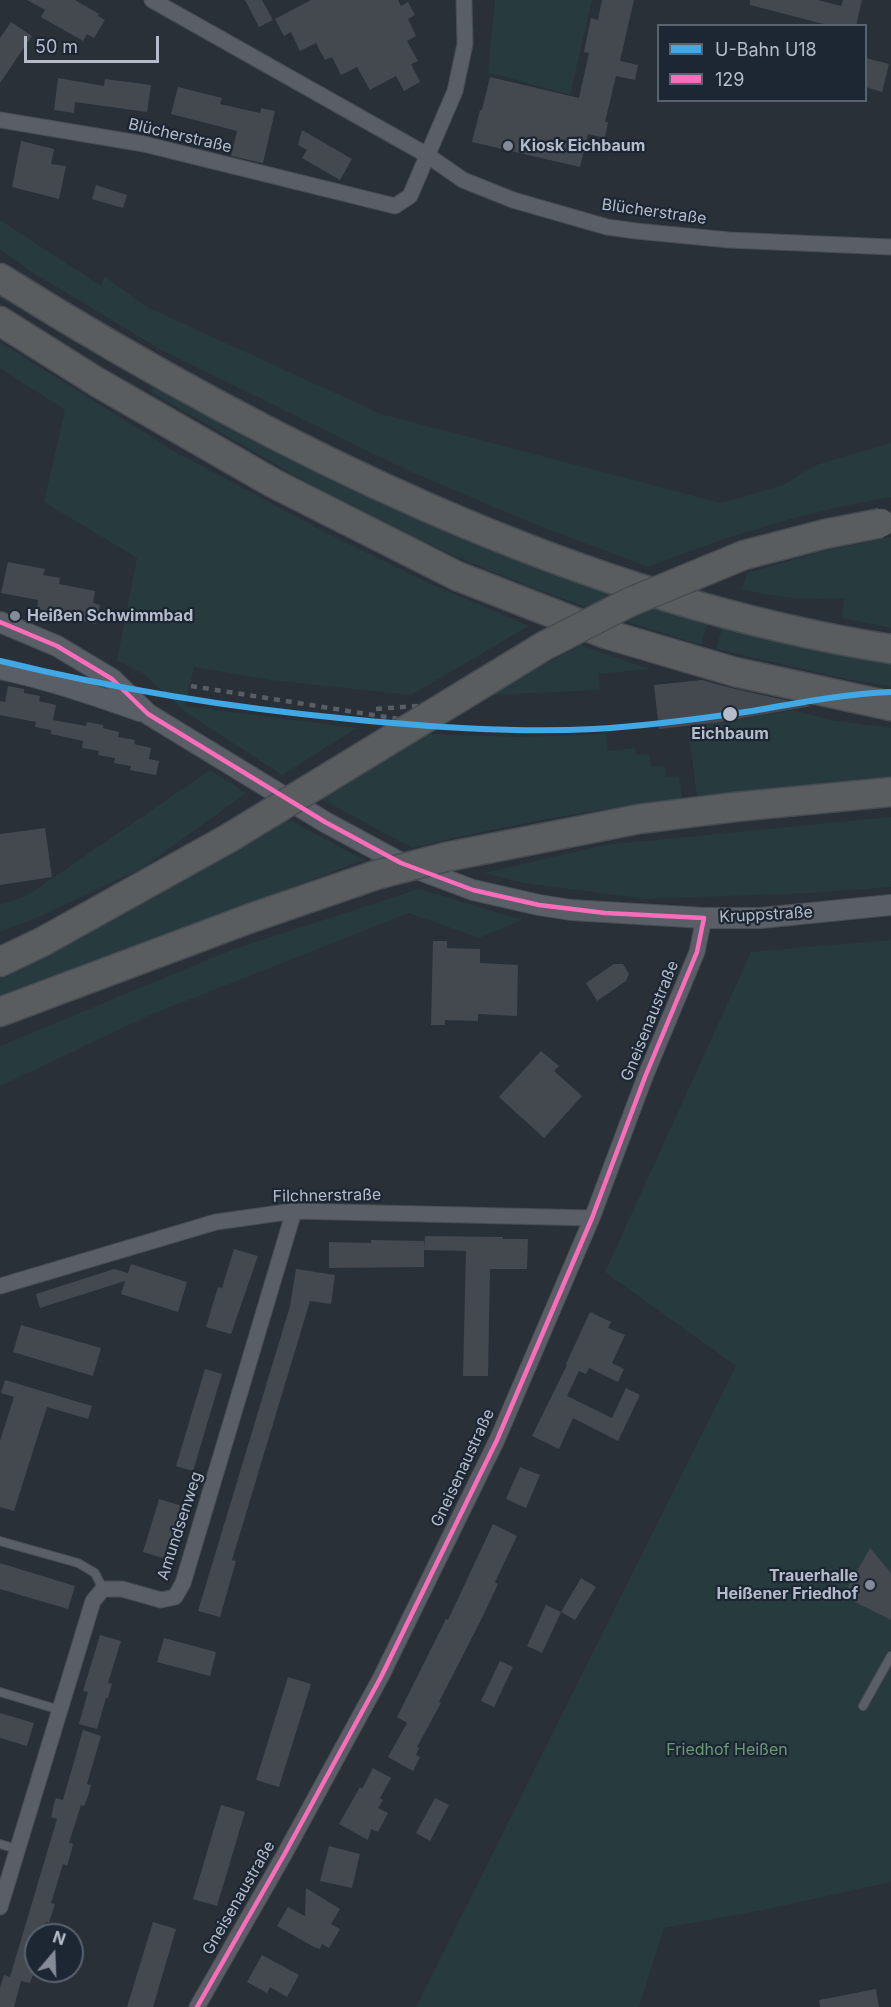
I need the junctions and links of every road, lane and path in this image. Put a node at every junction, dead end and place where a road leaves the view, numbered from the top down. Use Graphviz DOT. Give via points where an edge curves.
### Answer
graph roads {
  1 [pos="152,0"];
  2 [pos="464,0"];
  3 [pos="0,120"];
  4 [pos="427,155"];
  5 [pos="891,247"];
  6 [pos="0,278"];
  7 [pos="0,321"];
  8 [pos="886,523"];
  9 [pos="0,622"];
  10 [pos="891,649"];
  11 [pos="0,669"];
  12 [pos="891,706"];
  13 [pos="148,714"];
  14 [pos="891,792"];
  15 [pos="891,905"];
  16 [pos="704,918"];
  17 [pos="42,942"];
  18 [pos="160,952"];
  19 [pos="0,956"];
  20 [pos="0,962"];
  21 [pos="0,1012"];
  22 [pos="0,1030"];
  23 [pos="294,1211"];
  24 [pos="592,1218"];
  25 [pos="0,1286"];
  26 [pos="0,1541"];
  27 [pos="103,1590"];
  28 [pos="891,1656"];
  29 [pos="0,1692"];
  30 [pos="862,1706"];
  31 [pos="60,1710"];
  32 [pos="0,1844"];
  33 [pos="17,1849"];
  34 [pos="0,1907"];
  35 [pos="197,2007"];
  1 -- 4 [label="street, Blücherstraße"];
  2 -- 4 [label="street" via="465,44 455,91"];
  3 -- 4 [label="street, Blücherstraße" via="144,144 395,206 410,196"];
  4 -- 5 [label="street, Blücherstraße" via="464,180 513,200 607,227 729,240"];
  6 -- 10 [label="highway" via="91,335 273,433 393,492 494,535 664,595 771,624"];
  7 -- 12 [label="highway" via="273,483 457,576 606,634 735,672"];
  8 -- 17 [label="highway, bridge" via="744,555 630,602 544,646 229,838"];
  9 -- 13 [label="street, Kruppstraße" via="57,646 112,679"];
  11 -- 13 [label="street, Kruppstraße"];
  13 -- 16 [label="street, Kruppstraße" via="325,822 392,858 440,878 539,905"];
  14 -- 18 [label="highway, bridge" via="639,819 446,857 376,875"];
  15 -- 16 [label="street, Kruppstraße" via="761,918"];
  16 -- 24 [label="street, Gneisenaustraße" via="697,952"];
  17 -- 19 [label="highway"];
  17 -- 20 [label="highway"];
  18 -- 21 [label="highway"];
  18 -- 22 [label="highway"];
  23 -- 24 [label="street, Filchnerstraße"];
  23 -- 25 [label="street, Filchnerstraße" via="216,1222"];
  23 -- 27 [label="street, Amundsenweg" via="175,1598 161,1600 122,1589"];
  24 -- 35 [label="street, Gneisenaustraße" via="497,1440 381,1677"];
  26 -- 27 [label="lane" via="78,1563 95,1574"];
  27 -- 31 [label="street" via="93,1601"];
  28 -- 30 [label="lane"];
  29 -- 31 [label="lane"];
  31 -- 33 [label="street"];
  32 -- 33 [label="lane"];
  33 -- 34 [label="street"];
}
